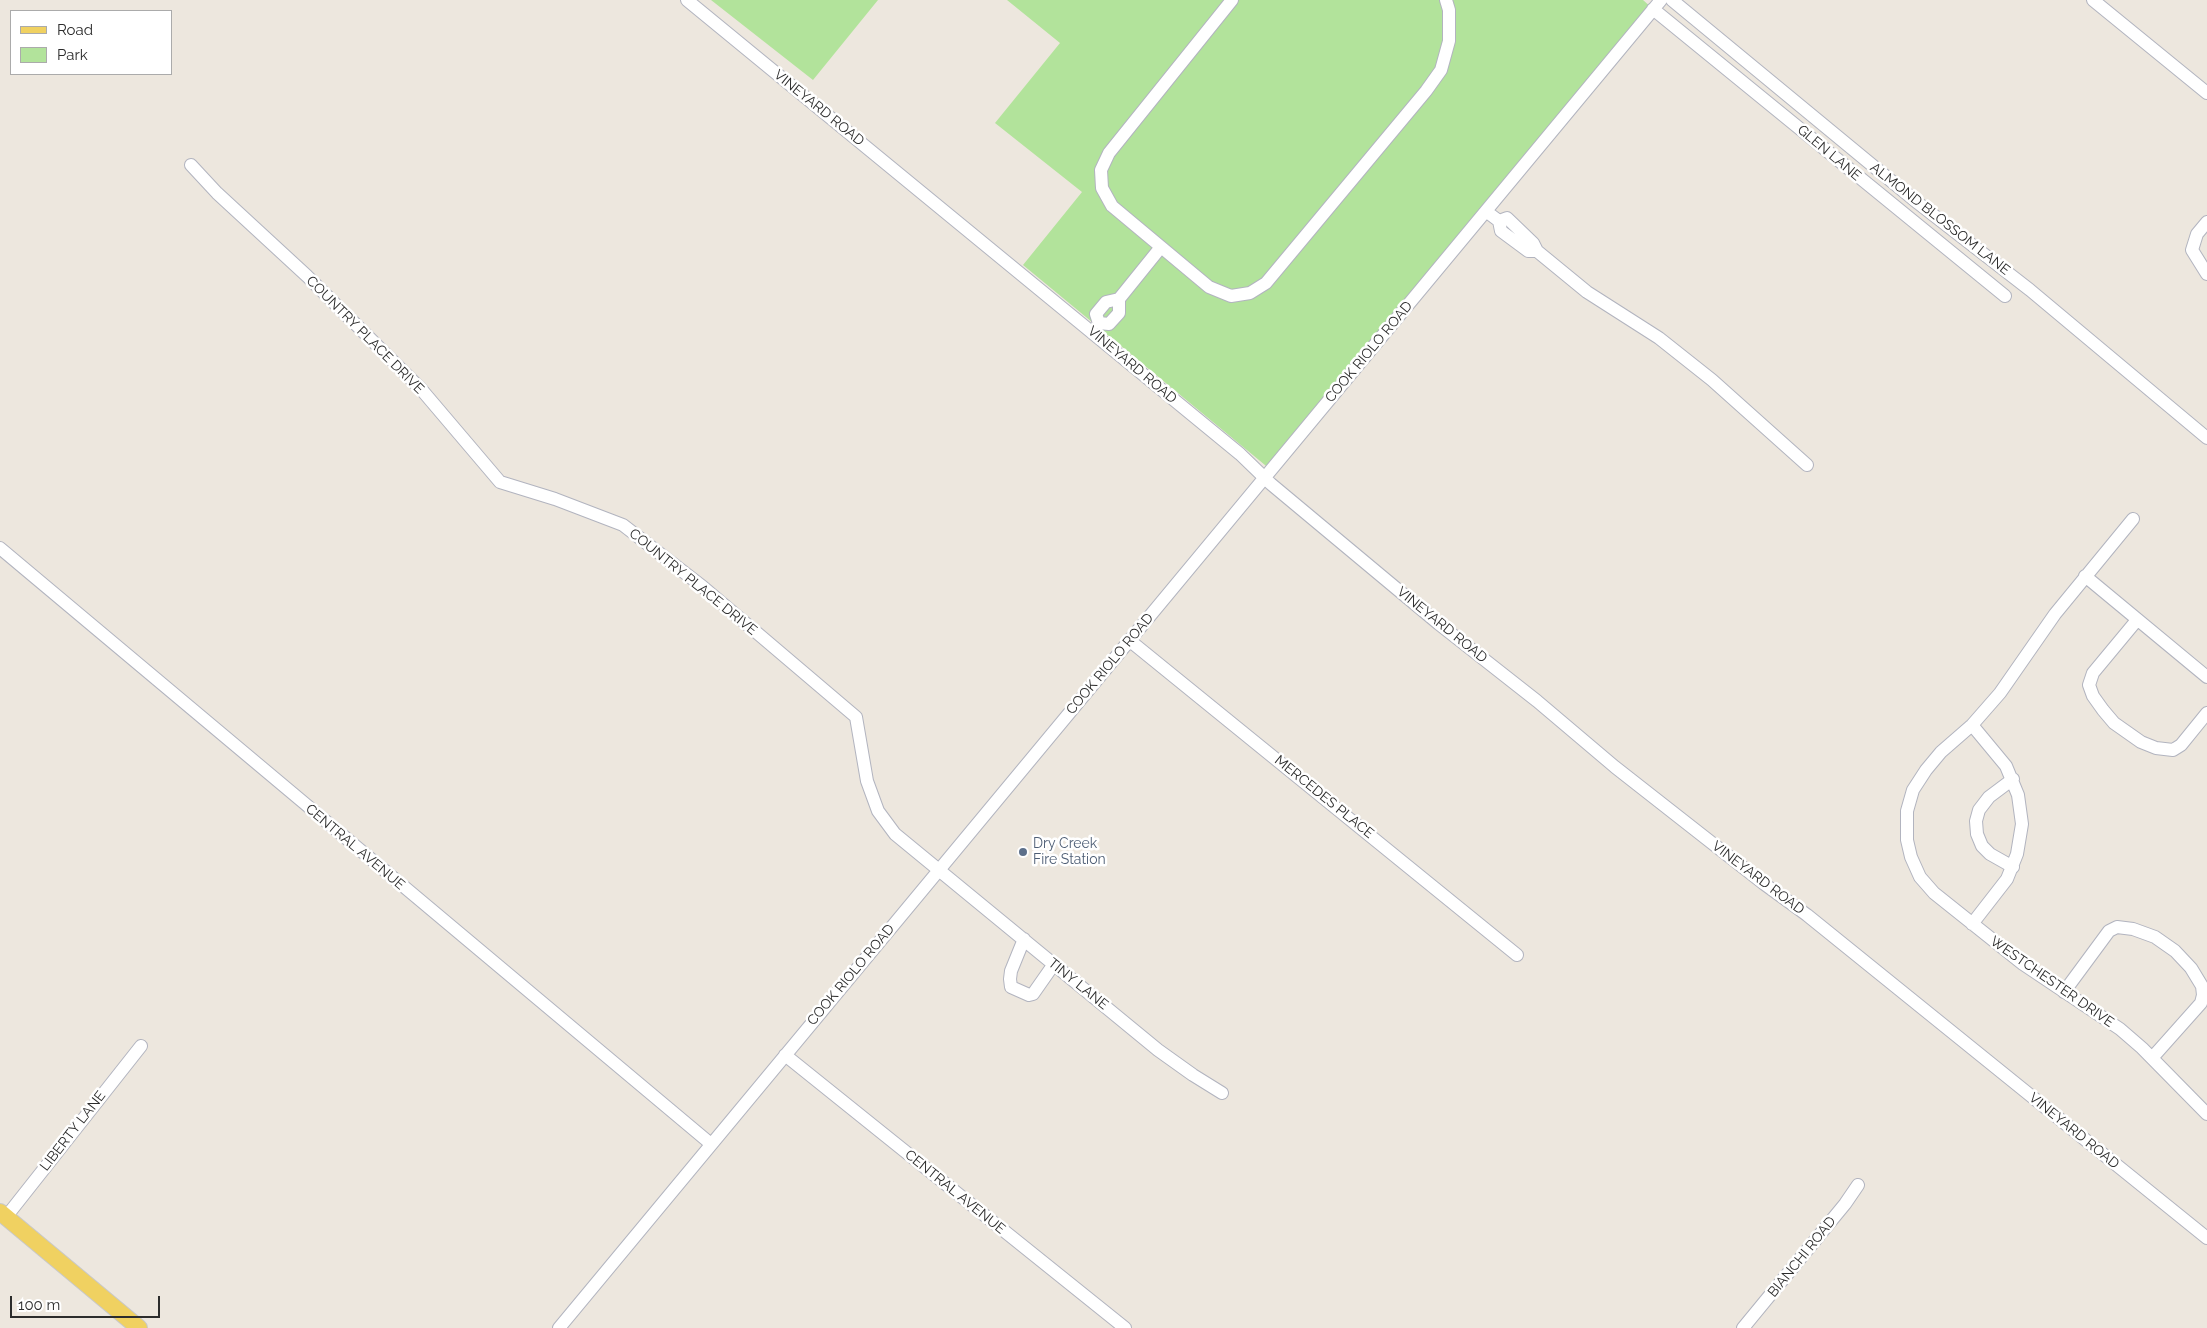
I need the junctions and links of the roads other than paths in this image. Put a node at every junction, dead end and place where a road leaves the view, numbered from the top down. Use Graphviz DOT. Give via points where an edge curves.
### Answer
graph roads {
  1 [pos="687,0"];
  2 [pos="1231,0"];
  3 [pos="1446,0"];
  4 [pos="1672,0"];
  5 [pos="2093,0"];
  6 [pos="1657,5"];
  7 [pos="2207,92"];
  8 [pos="191,165"];
  9 [pos="1487,212"];
  10 [pos="2207,222"];
  11 [pos="1161,247"];
  12 [pos="2207,274"];
  13 [pos="2005,296"];
  14 [pos="1096,328"];
  15 [pos="2207,438"];
  16 [pos="1807,465"];
  17 [pos="1265,477"];
  18 [pos="2133,519"];
  19 [pos="0,548"];
  20 [pos="2085,576"];
  21 [pos="2137,620"];
  22 [pos="1129,640"];
  23 [pos="2207,677"];
  24 [pos="2207,713"];
  25 [pos="1972,725"];
  26 [pos="2013,779"];
  27 [pos="2013,867"];
  28 [pos="939,870"];
  29 [pos="1972,924"];
  30 [pos="1024,940"];
  31 [pos="1517,955"];
  32 [pos="1054,964"];
  33 [pos="2064,992"];
  34 [pos="140,1046"];
  35 [pos="785,1055"];
  36 [pos="2152,1058"];
  37 [pos="1222,1093"];
  38 [pos="2207,1114"];
  39 [pos="711,1144"];
  40 [pos="1858,1185"];
  41 [pos="3,1214"];
  42 [pos="2207,1238"];
  43 [pos="139,1328"];
  44 [pos="559,1328"];
  45 [pos="1125,1328"];
  46 [pos="1743,1328"];
  1 -- 14 [label="street, VINEYARD ROAD"];
  2 -- 11 [label="street" via="1109,153 1101,170 1102,188 1112,206"];
  3 -- 11 [label="street" via="1449,41 1441,70 1266,283 1250,293 1231,296 1209,288"];
  4 -- 15 [label="street, ALMOND BLOSSOM LANE"];
  5 -- 7 [label="street"];
  6 -- 9 [label="street, COOK RIOLO ROAD"];
  6 -- 13 [label="street, GLEN LANE"];
  8 -- 28 [label="street, COUNTRY PLACE DRIVE" via="217,194 421,389 500,482 623,525 856,717 867,781 878,811 895,834"];
  9 -- 16 [label="street" via="1499,222 1501,232 1518,237 1528,251 1537,251 1587,292 1658,338 1712,380"];
  9 -- 17 [label="street, COOK RIOLO ROAD"];
  10 -- 12 [label="street" via="2197,234 2192,250"];
  11 -- 14 [label="street" via="1119,299 1106,302 1096,314"];
  14 -- 17 [label="street, VINEYARD ROAD"];
  17 -- 22 [label="street, COOK RIOLO ROAD"];
  17 -- 42 [label="street, VINEYARD ROAD" via="1436,622 1615,767 1807,915"];
  18 -- 20 [label="street, WESTCHESTER DRIVE"];
  19 -- 39 [label="street, CENTRAL AVENUE"];
  20 -- 21 [label="street"];
  20 -- 25 [label="street, WESTCHESTER DRIVE" via="2000,693"];
  21 -- 23 [label="street"];
  21 -- 24 [label="street" via="2093,673 2089,684 2103,710 2141,742 2173,750"];
  22 -- 28 [label="street, COOK RIOLO ROAD"];
  22 -- 31 [label="street, MERCEDES PLACE"];
  25 -- 26 [label="street" via="1996,751"];
  25 -- 29 [label="street, WESTCHESTER DRIVE" via="1926,770 1913,790 1905,825 1911,857 1920,877"];
  26 -- 27 [label="street" via="2022,824"];
  26 -- 27 [label="street" via="1990,797 1979,810 1976,821 1982,846"];
  27 -- 29 [label="street" via="2000,890"];
  28 -- 30 [label="street, TINY LANE"];
  28 -- 35 [label="street, COOK RIOLO ROAD"];
  29 -- 33 [label="street, WESTCHESTER DRIVE"];
  30 -- 32 [label="street, TINY LANE"];
  30 -- 32 [label="street" via="1012,971 1011,987 1033,994"];
  32 -- 37 [label="street, TINY LANE" via="1158,1050"];
  33 -- 36 [label="street, WESTCHESTER DRIVE" via="2120,1029"];
  33 -- 36 [label="street" via="2109,931 2117,927 2155,937 2175,951 2191,968 2202,986 2203,995 2201,1003"];
  34 -- 41 [label="street, LIBERTY LANE"];
  35 -- 39 [label="street, COOK RIOLO ROAD"];
  35 -- 45 [label="street, CENTRAL AVENUE"];
  36 -- 38 [label="street, WESTCHESTER DRIVE"];
  39 -- 44 [label="street, COOK RIOLO ROAD"];
  40 -- 46 [label="street, BIANCHI ROAD"];
  41 -- 43 [label="main road"];
}
